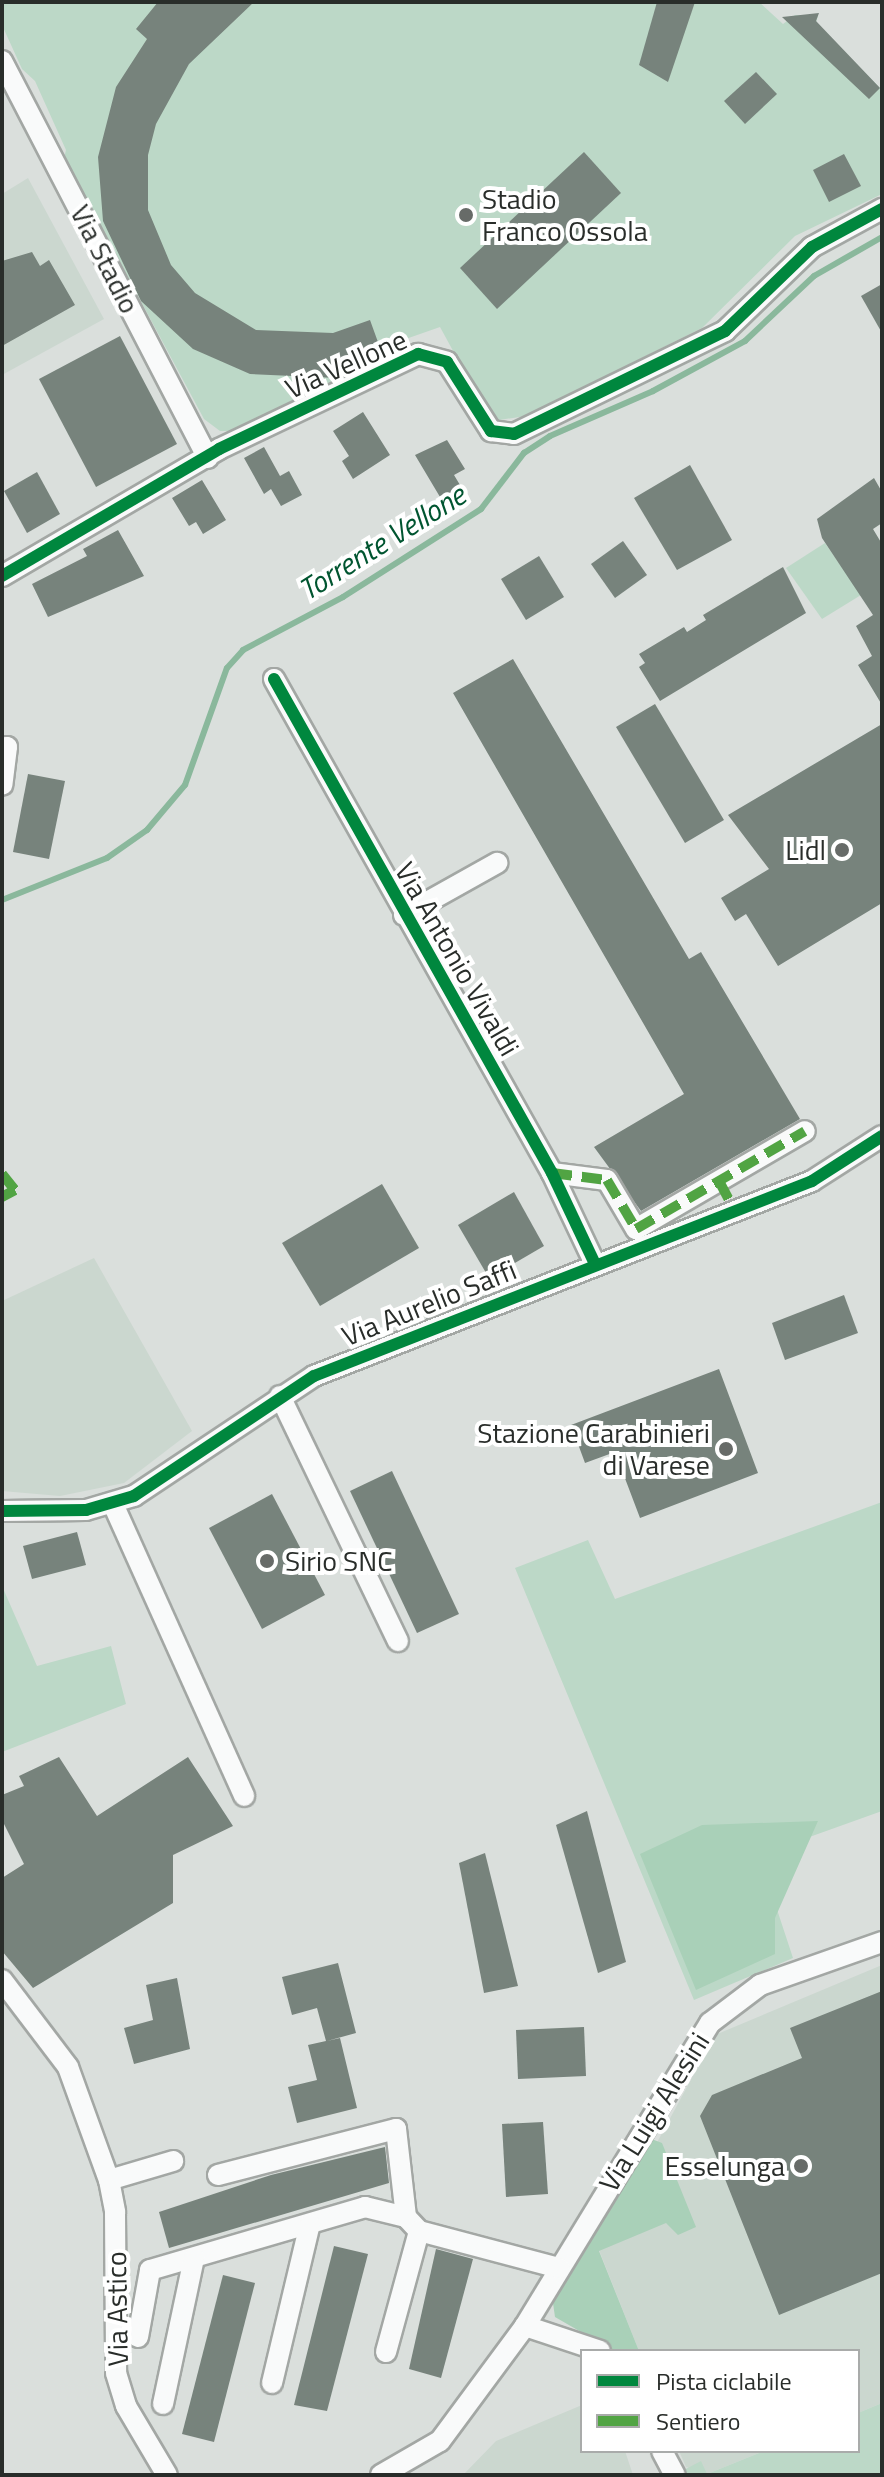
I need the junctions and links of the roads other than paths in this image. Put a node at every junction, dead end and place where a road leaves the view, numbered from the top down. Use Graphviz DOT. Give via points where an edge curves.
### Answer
graph roads {
  1 [pos="2,61"];
  2 [pos="882,209"];
  3 [pos="208,458"];
  4 [pos="2,576"];
  5 [pos="274,679"];
  6 [pos="4,748"];
  7 [pos="2,785"];
  8 [pos="497,863"];
  9 [pos="404,915"];
  10 [pos="805,1131"];
  11 [pos="882,1136"];
  12 [pos="552,1173"];
  13 [pos="719,1181"];
  14 [pos="735,1211"];
  15 [pos="595,1264"];
  16 [pos="280,1396"];
  17 [pos="113,1504"];
  18 [pos="2,1511"];
  19 [pos="398,1641"];
  20 [pos="244,1796"];
  21 [pos="882,1942"];
  22 [pos="2,1980"];
  23 [pos="173,2161"];
  24 [pos="218,2175"];
  25 [pos="109,2180"];
  26 [pos="310,2224"];
  27 [pos="412,2224"];
  28 [pos="194,2258"];
  29 [pos="559,2268"];
  30 [pos="525,2326"];
  31 [pos="138,2337"];
  32 [pos="594,2349"];
  33 [pos="386,2352"];
  34 [pos="272,2383"];
  35 [pos="163,2404"];
  36 [pos="663,2453"];
  37 [pos="167,2475"];
  38 [pos="381,2475"];
  39 [pos="675,2475"];
  1 -- 3 [label="street, Via Stadio"];
  2 -- 3 [label="street, Via Vellone" via="812,247 725,331 514,434 491,431 447,362 418,354"];
  3 -- 4 [label="street, Via Vellone"];
  5 -- 9 [label="street, Via Antonio Vivaldi"];
  6 -- 7 [label="street"];
  8 -- 9 [label="street, Via Antonio Vivaldi"];
  9 -- 12 [label="street, Via Antonio Vivaldi"];
  10 -- 13 [label="street"];
  11 -- 14 [label="street, Via Aurelio Saffi" via="831,1172"];
  12 -- 13 [label="street" via="607,1180 636,1229"];
  12 -- 15 [label="street, Via Antonio Vivaldi"];
  13 -- 14 [label="street"];
  14 -- 15 [label="street, Via Aurelio Saffi"];
  15 -- 16 [label="street, Via Aurelio Saffi" via="352,1359"];
  16 -- 17 [label="street, Via Aurelio Saffi" via="173,1474"];
  16 -- 19 [label="street"];
  17 -- 18 [label="street, Via Aurelio Saffi" via="57,1513"];
  17 -- 20 [label="street"];
  21 -- 29 [label="street, Via Luigi Alesini" via="760,1985 710,2023"];
  22 -- 25 [label="street, Via Astico" via="68,2067"];
  23 -- 25 [label="street"];
  24 -- 27 [label="street" via="396,2129"];
  25 -- 37 [label="street, Via Astico" via="115,2212 116,2373 126,2406"];
  26 -- 27 [label="street" via="365,2207"];
  26 -- 28 [label="street"];
  26 -- 34 [label="street"];
  27 -- 29 [label="street"];
  27 -- 33 [label="street"];
  28 -- 31 [label="street" via="150,2270"];
  28 -- 35 [label="street"];
  29 -- 30 [label="street, Via Luigi Alesini"];
  30 -- 32 [label="street"];
  30 -- 38 [label="street, Via Luigi Alesini" via="440,2441"];
  36 -- 39 [label="street"];
}
